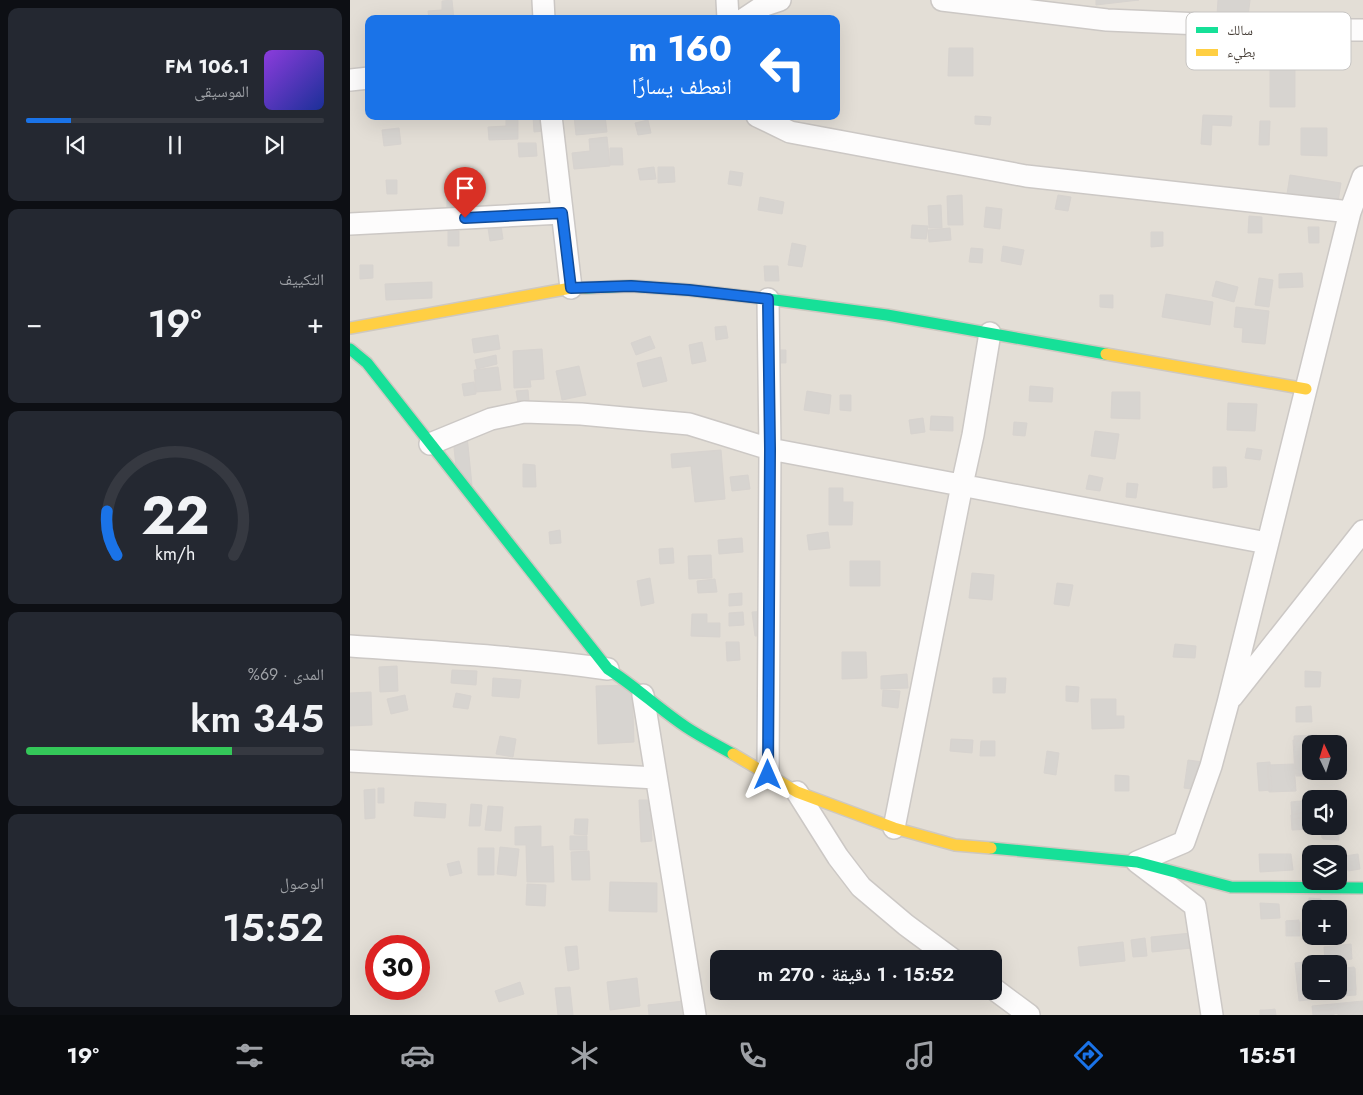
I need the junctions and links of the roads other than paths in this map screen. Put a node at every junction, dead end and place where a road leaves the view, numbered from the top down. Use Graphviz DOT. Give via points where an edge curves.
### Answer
graph roads {
  1 [pos="543,0"];
  2 [pos="727,0"];
  3 [pos="780,0"];
  4 [pos="942,0"];
  5 [pos="1066,8"];
  6 [pos="544,15"];
  7 [pos="728,15"];
  8 [pos="750,15"];
  9 [pos="1186,23"];
  10 [pos="365,78"];
  11 [pos="350,80"];
  12 [pos="551,120"];
  13 [pos="765,120"];
  14 [pos="1363,177"];
  15 [pos="1350,212"];
  16 [pos="562,213"];
  17 [pos="350,224"];
  18 [pos="571,288"];
  19 [pos="768,299"];
  20 [pos="350,328"];
  21 [pos="990,333"];
  22 [pos="350,349"];
  23 [pos="1306,389"];
  24 [pos="430,444"];
  25 [pos="770,449"];
  26 [pos="962,485"];
  27 [pos="1363,531"];
  28 [pos="1267,543"];
  29 [pos="350,646"];
  30 [pos="608,669"];
  31 [pos="643,695"];
  32 [pos="1228,703"];
  33 [pos="350,761"];
  34 [pos="768,775"];
  35 [pos="656,778"];
  36 [pos="797,792"];
  37 [pos="894,828"];
  38 [pos="1137,862"];
  39 [pos="1363,888"];
  40 [pos="940,950"];
  41 [pos="1002,995"];
  42 [pos="695,1015"];
  43 [pos="1029,1015"];
  44 [pos="1212,1015"];
  1 -- 6 [label="street"];
  2 -- 7 [label="street"];
  3 -- 8 [label="street"];
  4 -- 5 [label="street"];
  5 -- 9 [label="street" via="1107,20"];
  10 -- 11 [label="street"];
  12 -- 16 [label="street"];
  13 -- 15 [label="street" via="790,132 1026,176"];
  14 -- 15 [label="street"];
  15 -- 23 [label="street"];
  16 -- 17 [label="street"];
  16 -- 18 [label="street"];
  18 -- 19 [label="street" via="631,286"];
  18 -- 20 [label="street"];
  19 -- 21 [label="street"];
  19 -- 25 [label="street"];
  21 -- 23 [label="street"];
  21 -- 26 [label="street"];
  22 -- 24 [label="street" via="367,363"];
  23 -- 28 [label="street"];
  24 -- 25 [label="street" via="491,419 524,412 689,424"];
  24 -- 30 [label="street"];
  25 -- 26 [label="street"];
  25 -- 34 [label="street"];
  26 -- 28 [label="street"];
  26 -- 37 [label="street"];
  27 -- 32 [label="street"];
  28 -- 32 [label="street"];
  29 -- 30 [label="street"];
  30 -- 31 [label="street"];
  31 -- 34 [label="street" via="686,727"];
  31 -- 35 [label="street"];
  32 -- 38 [label="street" via="1211,766 1184,842"];
  33 -- 35 [label="street"];
  34 -- 36 [label="street"];
  35 -- 42 [label="street"];
  36 -- 37 [label="street"];
  36 -- 40 [label="street" via="861,887"];
  37 -- 38 [label="street" via="955,844"];
  38 -- 39 [label="street" via="1231,887"];
  38 -- 44 [label="street" via="1195,906"];
  41 -- 43 [label="street"];
}
